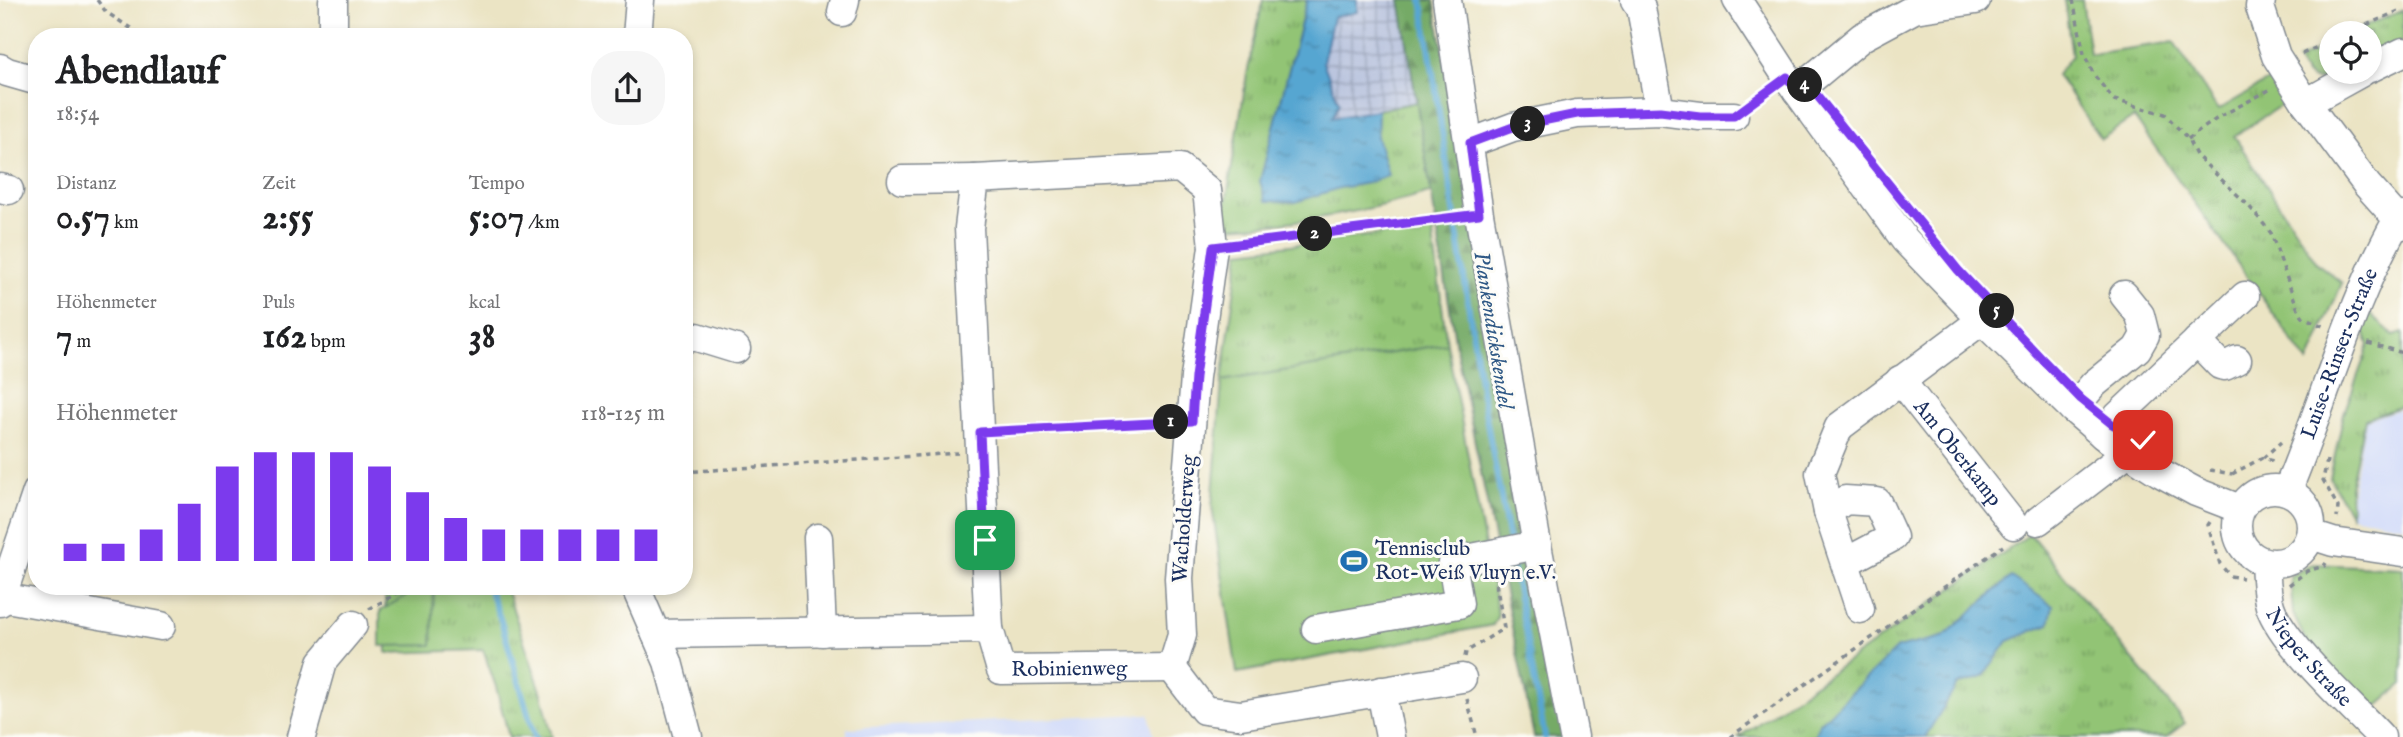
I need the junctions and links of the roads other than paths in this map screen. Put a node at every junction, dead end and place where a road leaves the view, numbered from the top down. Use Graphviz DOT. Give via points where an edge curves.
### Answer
graph roads {
  1 [pos="334,0"];
  2 [pos="640,0"];
  3 [pos="1447,0"];
  4 [pos="1635,0"];
  5 [pos="1737,0"];
  6 [pos="1976,0"];
  7 [pos="2261,0"];
  8 [pos="1914,5"];
  9 [pos="332,28"];
  10 [pos="637,28"];
  11 [pos="2403,52"];
  12 [pos="2382,62"];
  13 [pos="0,68"];
  14 [pos="28,78"];
  15 [pos="1792,84"];
  16 [pos="2340,84"];
  17 [pos="2306,103"];
  18 [pos="1660,111"];
  19 [pos="1734,116"];
  20 [pos="1470,143"];
  21 [pos="975,179"];
  22 [pos="902,180"];
  23 [pos="2401,220"];
  24 [pos="2124,295"];
  25 [pos="2245,296"];
  26 [pos="1982,320"];
  27 [pos="693,337"];
  28 [pos="2197,341"];
  29 [pos="736,349"];
  30 [pos="2237,360"];
  31 [pos="1900,380"];
  32 [pos="2073,409"];
  33 [pos="2102,435"];
  34 [pos="2128,452"];
  35 [pos="2287,491"];
  36 [pos="2240,509"];
  37 [pos="1828,512"];
  38 [pos="28,519"];
  39 [pos="2311,535"];
  40 [pos="818,538"];
  41 [pos="1537,545"];
  42 [pos="2403,552"];
  43 [pos="1846,562"];
  44 [pos="2265,563"];
  45 [pos="639,595"];
  46 [pos="1,600"];
  47 [pos="1860,609"];
  48 [pos="353,625"];
  49 [pos="161,626"];
  50 [pos="989,629"];
  51 [pos="1316,629"];
  52 [pos="822,632"];
  53 [pos="656,634"];
  54 [pos="1172,668"];
  55 [pos="1462,678"];
  56 [pos="1381,691"];
  57 [pos="1243,726"];
  58 [pos="301,737"];
  59 [pos="688,737"];
  60 [pos="1390,737"];
  61 [pos="1574,737"];
  62 [pos="2381,737"];
  1 -- 9 [label="street"];
  2 -- 10 [label="street"];
  3 -- 20 [label="street"];
  4 -- 18 [label="street" via="1642,8"];
  5 -- 15 [label="street"];
  6 -- 8 [label="street"];
  7 -- 17 [label="street" via="2276,56"];
  8 -- 15 [label="street"];
  11 -- 12 [label="street"];
  13 -- 14 [label="street"];
  15 -- 26 [label="street" via="1905,240"];
  16 -- 17 [label="street"];
  17 -- 23 [label="street" via="2367,185"];
  18 -- 19 [label="street"];
  18 -- 20 [label="street" via="1577,114 1513,127"];
  20 -- 41 [label="street"];
  21 -- 22 [label="street, Wacholderweg"];
  21 -- 50 [label="street" via="970,228"];
  21 -- 54 [label="street, Wacholderweg" via="1180,168 1208,190 1213,247 1195,377 1179,578 1182,635"];
  23 -- 35 [label="street, Luise-Rinser-Straße" via="2363,288"];
  24 -- 32 [label="street" via="2140,315 2145,335 2137,349 2094,384"];
  25 -- 28 [label="street"];
  26 -- 31 [label="street, Am Oberkamp"];
  26 -- 32 [label="street"];
  27 -- 29 [label="street"];
  28 -- 30 [label="street" via="2220,365"];
  28 -- 33 [label="street"];
  31 -- 34 [label="street, Am Oberkamp" via="2021,529"];
  31 -- 37 [label="street, Am Oberkamp" via="1839,426 1819,473"];
  32 -- 33 [label="street"];
  33 -- 34 [label="street"];
  34 -- 36 [label="street" via="2196,492"];
  35 -- 36 [label="street" via="2255,494"];
  35 -- 39 [label="street" via="2304,504"];
  36 -- 44 [label="street" via="2240,542 2246,552"];
  37 -- 43 [label="street, Am Oberkamp"];
  37 -- 43 [label="street" via="1845,500 1877,502 1893,537"];
  38 -- 46 [label="street"];
  39 -- 42 [label="street"];
  39 -- 44 [label="street" via="2299,555 2277,564"];
  40 -- 52 [label="street"];
  41 -- 51 [label="street" via="1452,562 1459,604"];
  41 -- 61 [label="street"];
  43 -- 47 [label="street, Am Oberkamp"];
  44 -- 62 [label="street, Nieper Straße" via="2271,606 2281,627"];
  45 -- 53 [label="street"];
  46 -- 49 [label="street"];
  48 -- 58 [label="street" via="322,662"];
  50 -- 52 [label="street"];
  50 -- 54 [label="street, Robinienweg" via="1001,670"];
  52 -- 53 [label="street"];
  53 -- 59 [label="street"];
  54 -- 57 [label="street" via="1204,710"];
  55 -- 56 [label="street"];
  56 -- 57 [label="street"];
  56 -- 60 [label="street"];
}
